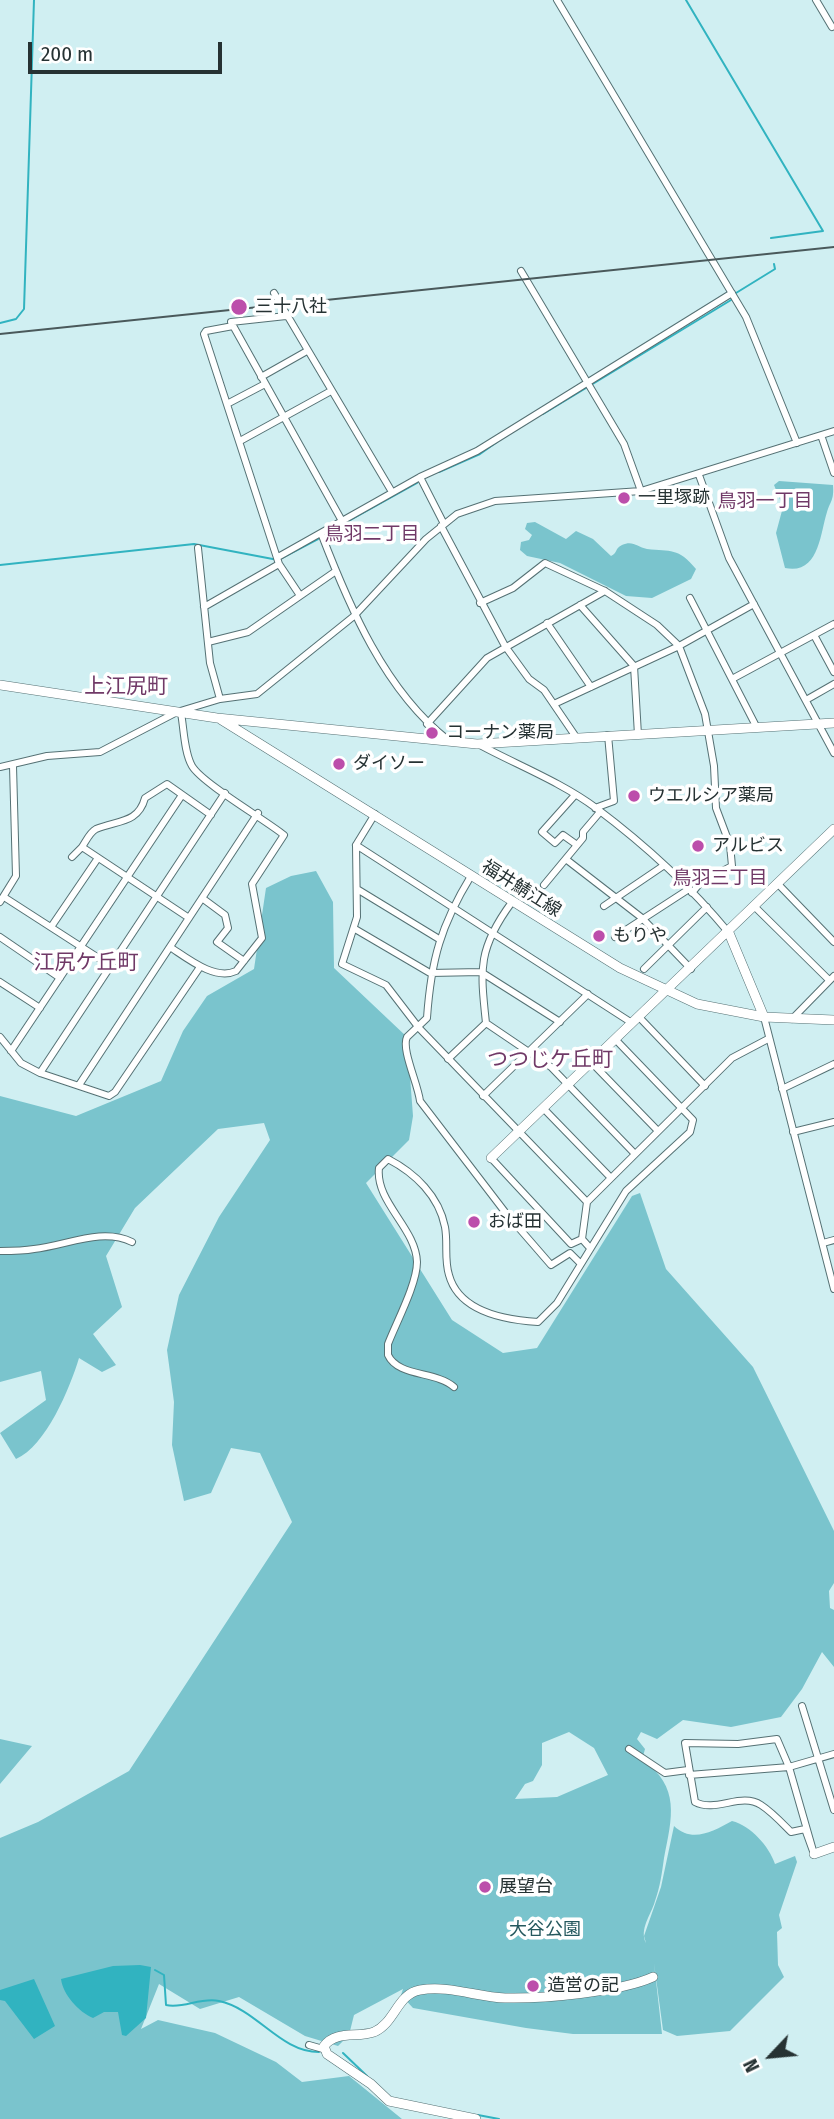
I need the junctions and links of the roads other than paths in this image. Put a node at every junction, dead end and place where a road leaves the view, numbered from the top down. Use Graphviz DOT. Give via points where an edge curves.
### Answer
graph roads {
  1 [pos="557,0"];
  2 [pos="816,0"];
  3 [pos="832,27"];
  4 [pos="521,271"];
  5 [pos="274,293"];
  6 [pos="732,293"];
  7 [pos="286,316"];
  8 [pos="233,326"];
  9 [pos="307,351"];
  10 [pos="261,377"];
  11 [pos="588,383"];
  12 [pos="265,384"];
  13 [pos="331,391"];
  14 [pos="227,404"];
  15 [pos="284,418"];
  16 [pos="834,431"];
  17 [pos="821,435"];
  18 [pos="240,441"];
  19 [pos="797,443"];
  20 [pos="834,473"];
  21 [pos="699,475"];
  22 [pos="419,477"];
  23 [pos="641,491"];
  24 [pos="392,492"];
  25 [pos="342,521"];
  26 [pos="442,525"];
  27 [pos="321,533"];
  28 [pos="198,548"];
  29 [pos="278,561"];
  30 [pos="336,571"];
  31 [pos="605,591"];
  32 [pos="299,594"];
  33 [pos="690,597"];
  34 [pos="480,603"];
  35 [pos="754,604"];
  36 [pos="580,606"];
  37 [pos="204,607"];
  38 [pos="354,616"];
  39 [pos="547,623"];
  40 [pos="834,624"];
  41 [pos="707,630"];
  42 [pos="814,635"];
  43 [pos="208,642"];
  44 [pos="505,646"];
  45 [pos="678,646"];
  46 [pos="780,653"];
  47 [pos="634,666"];
  48 [pos="834,672"];
  49 [pos="732,679"];
  50 [pos="834,684"];
  51 [pos="0,685"];
  52 [pos="591,687"];
  53 [pos="220,699"];
  54 [pos="806,699"];
  55 [pos="554,704"];
  56 [pos="179,712"];
  57 [pos="217,718"];
  58 [pos="818,723"];
  59 [pos="834,723"];
  60 [pos="427,724"];
  61 [pos="757,726"];
  62 [pos="708,730"];
  63 [pos="638,734"];
  64 [pos="608,735"];
  65 [pos="576,737"];
  66 [pos="449,741"];
  67 [pos="477,744"];
  68 [pos="834,753"];
  69 [pos="13,766"];
  70 [pos="0,767"];
  71 [pos="225,793"];
  72 [pos="182,795"];
  73 [pos="575,795"];
  74 [pos="598,810"];
  75 [pos="258,813"];
  76 [pos="375,814"];
  77 [pos="211,816"];
  78 [pos="834,829"];
  79 [pos="356,845"];
  80 [pos="577,845"];
  81 [pos="82,847"];
  82 [pos="72,857"];
  83 [pos="97,858"];
  84 [pos="566,860"];
  85 [pos="663,866"];
  86 [pos="471,876"];
  87 [pos="127,877"];
  88 [pos="778,884"];
  89 [pos="544,885"];
  90 [pos="357,890"];
  91 [pos="690,891"];
  92 [pos="157,897"];
  93 [pos="202,898"];
  94 [pos="2,899"];
  95 [pos="614,899"];
  96 [pos="512,902"];
  97 [pos="604,906"];
  98 [pos="452,907"];
  99 [pos="707,907"];
  100 [pos="755,907"];
  101 [pos="189,918"];
  102 [pos="642,918"];
  103 [pos="51,927"];
  104 [pos="355,929"];
  105 [pos="490,932"];
  106 [pos="729,933"];
  107 [pos="0,937"];
  108 [pos="615,937"];
  109 [pos="439,939"];
  110 [pos="834,942"];
  111 [pos="667,943"];
  112 [pos="81,947"];
  113 [pos="170,947"];
  114 [pos="244,961"];
  115 [pos="111,966"];
  116 [pos="200,967"];
  117 [pos="691,969"];
  118 [pos="644,970"];
  119 [pos="481,972"];
  120 [pos="430,973"];
  121 [pos="60,978"];
  122 [pos="832,978"];
  123 [pos="0,982"];
  124 [pos="668,991"];
  125 [pos="588,995"];
  126 [pos="40,1008"];
  127 [pos="764,1017"];
  128 [pos="792,1018"];
  129 [pos="636,1020"];
  130 [pos="834,1020"];
  131 [pos="560,1022"];
  132 [pos="486,1023"];
  133 [pos="418,1028"];
  134 [pos="0,1037"];
  135 [pos="615,1039"];
  136 [pos="768,1039"];
  137 [pos="11,1051"];
  138 [pos="530,1051"];
  139 [pos="448,1059"];
  140 [pos="591,1062"];
  141 [pos="834,1063"];
  142 [pos="40,1073"];
  143 [pos="79,1085"];
  144 [pos="568,1085"];
  145 [pos="705,1086"];
  146 [pos="782,1089"];
  147 [pos="483,1096"];
  148 [pos="543,1108"];
  149 [pos="681,1108"];
  150 [pos="834,1122"];
  151 [pos="658,1131"];
  152 [pos="518,1132"];
  153 [pos="793,1132"];
  154 [pos="635,1154"];
  155 [pos="491,1158"];
  156 [pos="611,1178"];
  157 [pos="587,1202"];
  158 [pos="582,1239"];
  159 [pos="834,1240"];
  160 [pos="132,1242"];
  161 [pos="823,1243"];
  162 [pos="590,1248"];
  163 [pos="0,1251"];
  164 [pos="580,1262"];
  165 [pos="834,1289"];
  166 [pos="454,1387"];
  167 [pos="802,1706"];
  168 [pos="629,1749"];
  169 [pos="834,1754"];
  170 [pos="818,1760"];
  171 [pos="789,1767"];
  172 [pos="689,1772"];
  173 [pos="834,1810"];
  174 [pos="834,1847"];
  175 [pos="814,1854"];
  176 [pos="653,1977"];
  177 [pos="309,2045"];
  178 [pos="324,2049"];
  179 [pos="476,2119"];
  1 -- 6 [label="street"];
  2 -- 3 [label="street"];
  4 -- 11 [label="street"];
  5 -- 7 [label="street"];
  6 -- 11 [label="street"];
  6 -- 19 [label="street" via="758,343"];
  7 -- 8 [label="street" via="231,321"];
  7 -- 9 [label="street"];
  8 -- 10 [label="street"];
  8 -- 14 [label="street" via="204,334"];
  9 -- 10 [label="street"];
  9 -- 13 [label="street"];
  10 -- 12 [label="street"];
  11 -- 22 [label="street" via="477,451"];
  11 -- 23 [label="street" via="624,444"];
  12 -- 14 [label="street"];
  12 -- 15 [label="street"];
  13 -- 15 [label="street"];
  13 -- 24 [label="street"];
  14 -- 18 [label="street"];
  15 -- 18 [label="street"];
  15 -- 25 [label="street"];
  16 -- 17 [label="street"];
  17 -- 19 [label="street"];
  17 -- 20 [label="street"];
  18 -- 29 [label="street"];
  19 -- 21 [label="street"];
  21 -- 23 [label="street"];
  21 -- 35 [label="street" via="729,558"];
  22 -- 24 [label="street"];
  22 -- 26 [label="street"];
  23 -- 26 [label="street" via="495,501 457,514"];
  24 -- 25 [label="street"];
  25 -- 27 [label="street"];
  26 -- 34 [label="street"];
  26 -- 38 [label="street"];
  27 -- 29 [label="street"];
  27 -- 30 [label="street"];
  28 -- 37 [label="street"];
  29 -- 32 [label="street"];
  29 -- 37 [label="street"];
  30 -- 32 [label="street"];
  30 -- 38 [label="street"];
  31 -- 34 [label="street" via="545,563 513,588"];
  31 -- 36 [label="street"];
  31 -- 45 [label="street" via="657,625"];
  32 -- 43 [label="street" via="292,604 248,632"];
  33 -- 41 [label="street"];
  34 -- 44 [label="street"];
  35 -- 41 [label="street"];
  35 -- 46 [label="street"];
  36 -- 39 [label="street"];
  36 -- 47 [label="street"];
  37 -- 43 [label="street"];
  38 -- 53 [label="street" via="261,691"];
  38 -- 60 [label="street"];
  39 -- 44 [label="street"];
  39 -- 52 [label="street"];
  40 -- 42 [label="street"];
  41 -- 45 [label="street"];
  41 -- 49 [label="street"];
  42 -- 46 [label="street"];
  42 -- 48 [label="street"];
  43 -- 53 [label="street"];
  44 -- 55 [label="street"];
  44 -- 60 [label="street" via="487,658"];
  45 -- 47 [label="street"];
  45 -- 62 [label="street"];
  46 -- 49 [label="street"];
  46 -- 54 [label="street"];
  47 -- 52 [label="street"];
  47 -- 63 [label="street"];
  49 -- 61 [label="street"];
  50 -- 54 [label="street"];
  51 -- 56 [label="street"];
  52 -- 55 [label="street"];
  53 -- 56 [label="street"];
  54 -- 58 [label="street"];
  55 -- 65 [label="street"];
  56 -- 57 [label="street"];
  56 -- 69 [label="street" via="100,752 47,756"];
  56 -- 71 [label="street" via="192,767"];
  57 -- 66 [label="street"];
  57 -- 76 [label="street, 福井鯖江線"];
  58 -- 59 [label="street"];
  58 -- 61 [label="street"];
  58 -- 68 [label="street"];
  60 -- 66 [label="street"];
  61 -- 62 [label="street"];
  62 -- 63 [label="street"];
  62 -- 91 [label="street" via="716,808 730,845 732,866"];
  63 -- 64 [label="street"];
  64 -- 65 [label="street"];
  64 -- 74 [label="street" via="614,801"];
  65 -- 67 [label="street"];
  66 -- 67 [label="street"];
  67 -- 73 [label="street"];
  69 -- 70 [label="street"];
  69 -- 94 [label="street" via="16,876"];
  71 -- 75 [label="street"];
  71 -- 77 [label="street"];
  72 -- 77 [label="street"];
  72 -- 81 [label="street" via="167,784 145,798 142,811 133,817 92,831"];
  72 -- 87 [label="street"];
  73 -- 74 [label="street"];
  73 -- 80 [label="street" via="542,832 555,843 563,835"];
  74 -- 80 [label="street"];
  74 -- 85 [label="street"];
  75 -- 93 [label="street"];
  75 -- 114 [label="street" via="284,835 252,884 263,932"];
  76 -- 79 [label="street"];
  76 -- 86 [label="street, 福井鯖江線"];
  77 -- 92 [label="street"];
  78 -- 88 [label="street"];
  79 -- 90 [label="street"];
  79 -- 98 [label="street"];
  80 -- 84 [label="street"];
  81 -- 82 [label="street"];
  81 -- 83 [label="street"];
  83 -- 87 [label="street"];
  83 -- 103 [label="street"];
  84 -- 89 [label="street"];
  84 -- 95 [label="street"];
  85 -- 91 [label="street"];
  85 -- 95 [label="street"];
  86 -- 96 [label="street, 福井鯖江線"];
  86 -- 98 [label="street"];
  87 -- 92 [label="street"];
  87 -- 112 [label="street"];
  88 -- 100 [label="street"];
  88 -- 110 [label="street"];
  90 -- 104 [label="street"];
  90 -- 109 [label="street"];
  91 -- 99 [label="street"];
  91 -- 102 [label="street"];
  92 -- 101 [label="street"];
  92 -- 115 [label="street"];
  93 -- 101 [label="street"];
  93 -- 114 [label="street" via="225,915 228,928 217,942"];
  94 -- 103 [label="street"];
  95 -- 97 [label="street"];
  95 -- 102 [label="street"];
  96 -- 105 [label="street"];
  96 -- 124 [label="street, 福井鯖江線" via="620,968"];
  98 -- 105 [label="street"];
  98 -- 109 [label="street"];
  99 -- 106 [label="street"];
  99 -- 111 [label="street"];
  100 -- 106 [label="street"];
  100 -- 122 [label="street"];
  101 -- 113 [label="street"];
  102 -- 108 [label="street"];
  102 -- 111 [label="street"];
  103 -- 112 [label="street"];
  104 -- 120 [label="street"];
  104 -- 133 [label="street" via="342,964 386,985"];
  105 -- 119 [label="street"];
  105 -- 125 [label="street"];
  106 -- 117 [label="street"];
  106 -- 127 [label="street"];
  107 -- 121 [label="street"];
  109 -- 120 [label="street"];
  111 -- 117 [label="street"];
  111 -- 118 [label="street"];
  112 -- 115 [label="street"];
  112 -- 121 [label="street"];
  113 -- 116 [label="street"];
  113 -- 143 [label="street"];
  114 -- 116 [label="street" via="230,974"];
  115 -- 142 [label="street"];
  116 -- 143 [label="street" via="115,1092 109,1096"];
  117 -- 124 [label="street"];
  119 -- 120 [label="street"];
  119 -- 131 [label="street"];
  119 -- 132 [label="street"];
  120 -- 133 [label="street" via="427,1018"];
  121 -- 126 [label="street"];
  122 -- 128 [label="street"];
  123 -- 126 [label="street"];
  124 -- 127 [label="street, 福井鯖江線" via="697,1004"];
  124 -- 129 [label="street"];
  125 -- 129 [label="street"];
  125 -- 131 [label="street"];
  126 -- 137 [label="street"];
  127 -- 128 [label="street, 福井鯖江線"];
  127 -- 136 [label="street"];
  128 -- 130 [label="street, 福井鯖江線"];
  129 -- 135 [label="street"];
  129 -- 145 [label="street"];
  131 -- 138 [label="street"];
  132 -- 138 [label="street"];
  132 -- 139 [label="street"];
  133 -- 139 [label="street"];
  133 -- 164 [label="street" via="404,1044 420,1101 551,1265 570,1253"];
  134 -- 137 [label="street"];
  135 -- 140 [label="street"];
  135 -- 149 [label="street"];
  136 -- 145 [label="street" via="732,1058"];
  136 -- 146 [label="street"];
  137 -- 142 [label="street"];
  138 -- 144 [label="street"];
  138 -- 147 [label="street"];
  139 -- 147 [label="street"];
  140 -- 144 [label="street"];
  140 -- 151 [label="street"];
  141 -- 146 [label="street"];
  142 -- 143 [label="street"];
  144 -- 148 [label="street"];
  144 -- 154 [label="street"];
  145 -- 149 [label="street"];
  146 -- 153 [label="street"];
  147 -- 152 [label="street"];
  148 -- 152 [label="street"];
  148 -- 156 [label="street"];
  149 -- 151 [label="street"];
  149 -- 162 [label="street" via="693,1120 690,1132 626,1191"];
  150 -- 153 [label="street"];
  151 -- 154 [label="street"];
  152 -- 155 [label="street"];
  152 -- 157 [label="street"];
  153 -- 161 [label="street"];
  154 -- 156 [label="street"];
  155 -- 158 [label="street" via="572,1244"];
  156 -- 157 [label="street"];
  157 -- 158 [label="street"];
  158 -- 162 [label="street"];
  159 -- 161 [label="street"];
  160 -- 163 [label="street" via="118,1235 100,1236"];
  161 -- 165 [label="street"];
  162 -- 164 [label="street"];
  164 -- 166 [label="street" via="557,1303 538,1322 505,1319 484,1311 455,1292 445,1227 427,1189 412,1173 388,1159 379,1168 380,1182 414,1247 417,1264 388,1355 398,1367 437,1376"];
  167 -- 170 [label="street"];
  168 -- 172 [label="street" via="665,1773"];
  169 -- 170 [label="street"];
  170 -- 171 [label="street"];
  170 -- 173 [label="street"];
  171 -- 172 [label="street"];
  171 -- 172 [label="street" via="777,1739 738,1744 685,1742"];
  171 -- 175 [label="street"];
  172 -- 175 [label="street" via="695,1802 706,1807 743,1801 760,1804 791,1832 805,1829"];
  174 -- 175 [label="street"];
  176 -- 178 [label="street" via="626,1987 505,1998 418,1991 406,1996 376,2031 338,2037"];
  177 -- 178 [label="street"];
  178 -- 179 [label="street" via="389,2101"];
}
